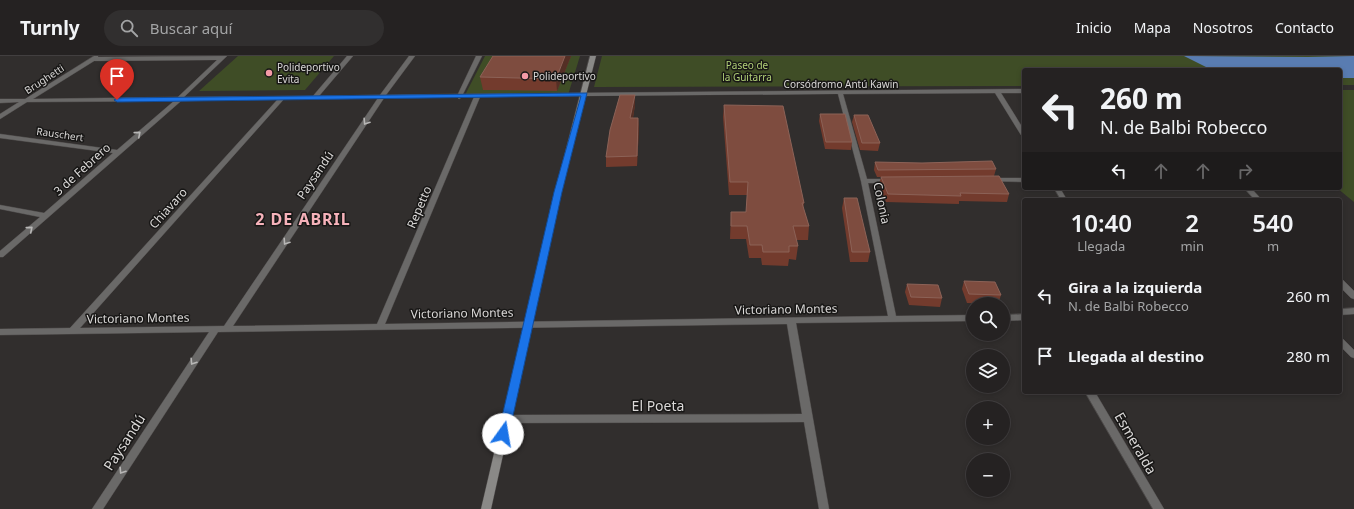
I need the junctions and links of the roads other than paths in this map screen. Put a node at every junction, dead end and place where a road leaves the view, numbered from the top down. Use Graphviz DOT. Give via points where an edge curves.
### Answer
graph roads {
  1 [pos="350,56"];
  2 [pos="412,56"];
  3 [pos="479,56"];
  4 [pos="593,56"];
  5 [pos="223,57"];
  6 [pos="94,58"];
  7 [pos="1022,91"];
  8 [pos="998,92"];
  9 [pos="840,93"];
  10 [pos="585,94"];
  11 [pos="459,97"];
  12 [pos="477,97"];
  13 [pos="314,98"];
  14 [pos="381,98"];
  15 [pos="281,99"];
  16 [pos="178,100"];
  17 [pos="0,101"];
  18 [pos="26,101"];
  19 [pos="0,117"];
  20 [pos="1022,132"];
  21 [pos="0,136"];
  22 [pos="117,152"];
  23 [pos="986,180"];
  24 [pos="1022,180"];
  25 [pos="864,181"];
  26 [pos="902,181"];
  27 [pos="1249,190"];
  28 [pos="1257,198"];
  29 [pos="0,207"];
  30 [pos="46,216"];
  31 [pos="0,254"];
  32 [pos="1342,284"];
  33 [pos="1354,296"];
  34 [pos="1354,311"];
  35 [pos="1342,312"];
  36 [pos="1022,317"];
  37 [pos="966,318"];
  38 [pos="1010,318"];
  39 [pos="893,320"];
  40 [pos="791,321"];
  41 [pos="529,324"];
  42 [pos="380,326"];
  43 [pos="226,329"];
  44 [pos="215,330"];
  45 [pos="72,331"];
  46 [pos="0,332"];
  47 [pos="1342,343"];
  48 [pos="1354,355"];
  49 [pos="1091,394"];
  50 [pos="808,418"];
  51 [pos="507,419"];
  52 [pos="96,509"];
  53 [pos="486,509"];
  54 [pos="824,509"];
  55 [pos="1158,509"];
  1 -- 13 [label="street"];
  2 -- 14 [label="street, Paysandú"];
  3 -- 11 [label="street"];
  4 -- 10 [label="main road"];
  5 -- 6 [label="street"];
  5 -- 16 [label="street, 3 de Febrero"];
  6 -- 18 [label="street, Brughetti"];
  7 -- 8 [label="street, Corsódromo Antú Kawin"];
  8 -- 9 [label="street, Corsódromo Antú Kawin"];
  8 -- 20 [label="street"];
  9 -- 10 [label="street, Corsódromo Antú Kawin"];
  9 -- 25 [label="street, Colonia"];
  10 -- 12 [label="street, Corsódromo Antú Kawin"];
  10 -- 41 [label="main road" via="558,192"];
  11 -- 12 [label="street, Corsódromo Antú Kawin"];
  11 -- 14 [label="street, Corsódromo Antú Kawin"];
  12 -- 42 [label="street, Repetto"];
  13 -- 14 [label="street, Corsódromo Antú Kawin"];
  13 -- 15 [label="street, Corsódromo Antú Kawin"];
  14 -- 43 [label="street, Paysandú, one-way"];
  15 -- 16 [label="street, Corsódromo Antú Kawin"];
  15 -- 45 [label="street, Chiavaro"];
  16 -- 18 [label="street, Corsódromo Antú Kawin"];
  22 -- 16 [label="street, 3 de Febrero, one-way"];
  17 -- 18 [label="street, Corsódromo Antú Kawin"];
  18 -- 19 [label="street, Brughetti"];
  21 -- 22 [label="street, Rauschert"];
  22 -- 30 [label="street, 3 de Febrero"];
  23 -- 24 [label="street"];
  25 -- 26 [label="street"];
  25 -- 39 [label="street, Colonia"];
  27 -- 28 [label="street"];
  29 -- 30 [label="street"];
  31 -- 30 [label="street, 3 de Febrero, one-way"];
  32 -- 33 [label="street"];
  34 -- 35 [label="street"];
  36 -- 38 [label="street"];
  37 -- 39 [label="street, Victoriano Montes"];
  39 -- 40 [label="street, Victoriano Montes"];
  40 -- 41 [label="street, Victoriano Montes"];
  40 -- 50 [label="street"];
  41 -- 42 [label="street, Victoriano Montes"];
  41 -- 51 [label="main road"];
  42 -- 43 [label="street, Victoriano Montes"];
  43 -- 44 [label="street, Victoriano Montes"];
  44 -- 45 [label="street, Victoriano Montes"];
  44 -- 52 [label="street, Paysandú, one-way"];
  45 -- 46 [label="street, Victoriano Montes"];
  47 -- 48 [label="street"];
  49 -- 55 [label="street, Esmeralda"];
  50 -- 51 [label="street, El Poeta"];
  50 -- 54 [label="street"];
  51 -- 53 [label="main road"];
}
